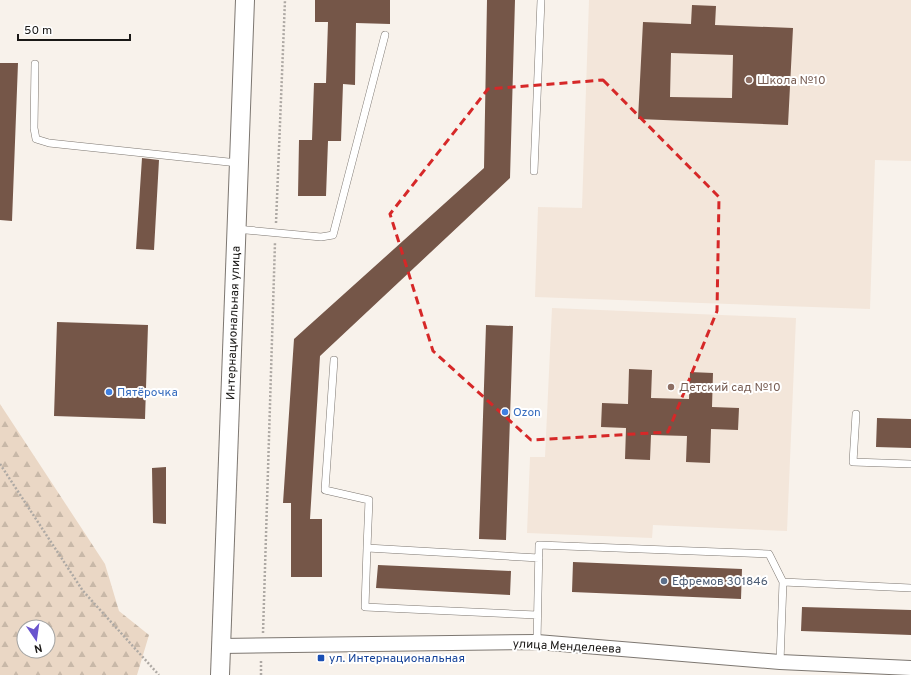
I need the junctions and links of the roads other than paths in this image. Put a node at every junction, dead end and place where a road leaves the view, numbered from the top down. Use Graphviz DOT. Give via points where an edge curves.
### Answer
graph roads {
  1 [pos="245,0"];
  2 [pos="541,0"];
  3 [pos="385,35"];
  4 [pos="35,64"];
  5 [pos="238,163"];
  6 [pos="534,171"];
  7 [pos="236,229"];
  8 [pos="334,360"];
  9 [pos="856,414"];
  10 [pos="911,464"];
  11 [pos="367,548"];
  12 [pos="539,558"];
  13 [pos="783,582"];
  14 [pos="911,588"];
  15 [pos="538,615"];
  16 [pos="537,642"];
  17 [pos="222,646"];
  18 [pos="780,662"];
  19 [pos="911,668"];
  20 [pos="220,675"];
  1 -- 5 [label="street, Интернациональная улица"];
  2 -- 6 [label="lane"];
  3 -- 7 [label="lane" via="333,235 321,237"];
  4 -- 5 [label="lane" via="36,139 49,143"];
  5 -- 7 [label="street, Интернациональная улица"];
  7 -- 17 [label="street, Интернациональная улица"];
  8 -- 11 [label="lane" via="325,490 369,500"];
  9 -- 10 [label="lane" via="853,462"];
  11 -- 12 [label="lane"];
  11 -- 15 [label="lane" via="364,607"];
  12 -- 13 [label="lane" via="539,545 769,554"];
  12 -- 15 [label="lane"];
  13 -- 14 [label="lane"];
  13 -- 18 [label="lane"];
  15 -- 16 [label="lane"];
  16 -- 17 [label="street, улица Менделеева"];
  16 -- 18 [label="street, улица Менделеева"];
  17 -- 20 [label="street, Интернациональная улица"];
  18 -- 19 [label="street, улица Менделеева"];
}
